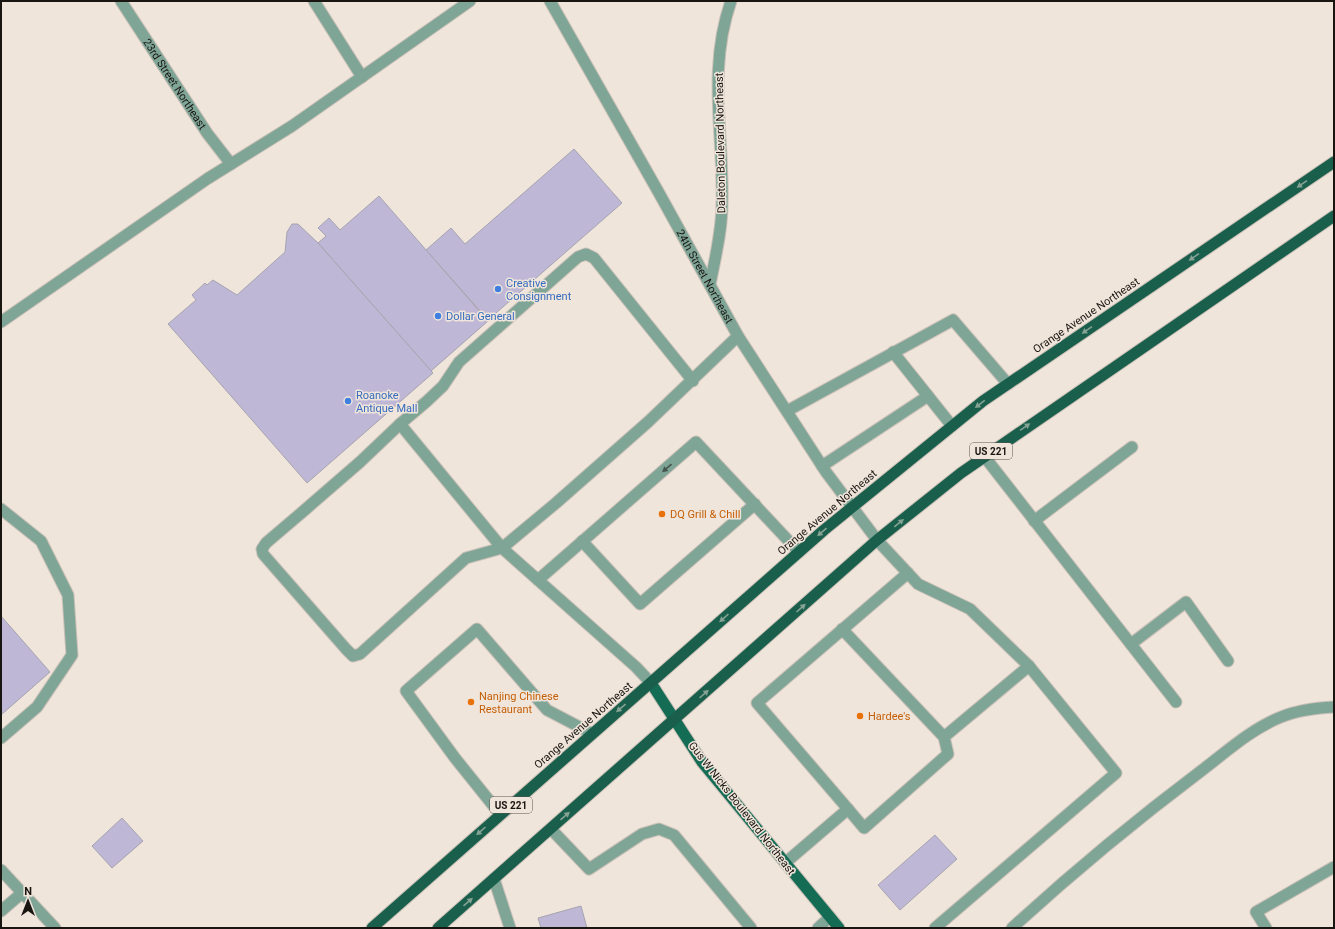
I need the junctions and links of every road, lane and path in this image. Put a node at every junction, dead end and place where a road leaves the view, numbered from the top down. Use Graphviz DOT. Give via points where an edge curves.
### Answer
graph roads {
  1 [pos="121,1"];
  2 [pos="314,1"];
  3 [pos="470,1"];
  4 [pos="550,1"];
  5 [pos="731,1"];
  6 [pos="362,77"];
  7 [pos="1334,162"];
  8 [pos="231,164"];
  9 [pos="1334,216"];
  10 [pos="710,285"];
  11 [pos="1,322"];
  12 [pos="738,336"];
  13 [pos="893,352"];
  14 [pos="693,381"];
  15 [pos="1008,384"];
  16 [pos="928,396"];
  17 [pos="787,411"];
  18 [pos="400,424"];
  19 [pos="952,426"];
  20 [pos="1132,447"];
  21 [pos="984,456"];
  22 [pos="822,466"];
  23 [pos="754,504"];
  24 [pos="851,507"];
  25 [pos="1,508"];
  26 [pos="1034,520"];
  27 [pos="877,540"];
  28 [pos="582,541"];
  29 [pos="502,548"];
  30 [pos="799,552"];
  31 [pos="908,573"];
  32 [pos="538,580"];
  33 [pos="842,629"];
  34 [pos="1131,644"];
  35 [pos="1228,661"];
  36 [pos="1028,666"];
  37 [pos="651,683"];
  38 [pos="1176,702"];
  39 [pos="1334,707"];
  40 [pos="674,720"];
  41 [pos="592,733"];
  42 [pos="944,737"];
  43 [pos="1,738"];
  44 [pos="848,809"];
  45 [pos="500,814"];
  46 [pos="551,829"];
  47 [pos="785,863"];
  48 [pos="1334,867"];
  49 [pos="1,870"];
  50 [pos="494,879"];
  51 [pos="22,893"];
  52 [pos="1,911"];
  53 [pos="830,917"];
  54 [pos="507,926"];
  55 [pos="55,928"];
  56 [pos="372,928"];
  57 [pos="438,928"];
  58 [pos="751,928"];
  59 [pos="818,928"];
  60 [pos="840,928"];
  61 [pos="935,928"];
  62 [pos="1012,928"];
  63 [pos="1266,928"];
  1 -- 8 [label="street, 23rd Street Northeast" via="206,133"];
  2 -- 6 [label="street"];
  3 -- 6 [label="street"];
  4 -- 10 [label="street, 24th Street Northeast"];
  5 -- 10 [label="street, Daleton Boulevard Northeast" via="720,46 717,89 722,204"];
  6 -- 8 [label="street" via="292,126"];
  7 -- 15 [label="highway, Orange Avenue Northeast / US 221, one-way"];
  8 -- 11 [label="street"];
  21 -- 9 [label="highway, US 221, one-way"];
  10 -- 12 [label="street, 24th Street Northeast"];
  12 -- 14 [label="street"];
  12 -- 17 [label="street, 24th Street Northeast"];
  13 -- 15 [label="street" via="953,320"];
  13 -- 16 [label="street"];
  13 -- 17 [label="street"];
  14 -- 18 [label="street" via="594,258 586,254 578,257 460,362 443,386"];
  14 -- 29 [label="street"];
  15 -- 19 [label="highway, Orange Avenue Northeast / US 221, one-way"];
  16 -- 19 [label="street"];
  16 -- 22 [label="street"];
  17 -- 22 [label="street, 24th Street Northeast"];
  18 -- 29 [label="street"];
  18 -- 29 [label="street" via="266,543 262,549 263,554 353,656 360,654 466,558"];
  19 -- 24 [label="highway, Orange Avenue Northeast / US 221"];
  20 -- 26 [label="street"];
  21 -- 26 [label="street"];
  27 -- 21 [label="highway, US 221, one-way"];
  22 -- 24 [label="street, 24th Street Northeast"];
  23 -- 28 [label="street, one-way" via="696,442"];
  23 -- 28 [label="street" via="640,604"];
  23 -- 30 [label="street"];
  24 -- 27 [label="street, 24th Street Northeast"];
  24 -- 30 [label="highway, Orange Avenue Northeast / US 221, one-way"];
  25 -- 43 [label="street" via="41,542 68,595 72,655 37,707"];
  26 -- 34 [label="street"];
  27 -- 31 [label="street, 24th Street Northeast"];
  40 -- 27 [label="highway, US 221, one-way"];
  28 -- 32 [label="street"];
  29 -- 32 [label="street"];
  30 -- 37 [label="highway, Orange Avenue Northeast / US 221, one-way"];
  31 -- 33 [label="street"];
  31 -- 36 [label="street, 24th Street Northeast" via="918,584 970,609"];
  32 -- 37 [label="street"];
  33 -- 42 [label="street"];
  33 -- 44 [label="street" via="757,703"];
  34 -- 35 [label="street" via="1186,602"];
  34 -- 38 [label="street"];
  36 -- 42 [label="street"];
  36 -- 61 [label="street, 24th Street Northeast" via="1116,773"];
  37 -- 40 [label="main road, Gus W Nicks Boulevard Northeast"];
  37 -- 41 [label="highway, Orange Avenue Northeast / US 221, one-way"];
  39 -- 62 [label="street" via="1311,708 1281,717 1255,730 1114,840"];
  46 -- 40 [label="highway, US 221, one-way"];
  40 -- 47 [label="main road, Gus W Nicks Boulevard Northeast" via="702,762"];
  41 -- 45 [label="highway, Orange Avenue Northeast / US 221"];
  41 -- 45 [label="street" via="547,710 478,629 406,691"];
  42 -- 44 [label="street" via="948,754 864,828"];
  44 -- 47 [label="street"];
  45 -- 56 [label="highway, Orange Avenue Northeast / US 221, one-way"];
  46 -- 50 [label="highway, US 221"];
  46 -- 58 [label="street" via="589,869 642,834 659,829 674,835"];
  47 -- 53 [label="main road, Gus W Nicks Boulevard Northeast"];
  48 -- 63 [label="street" via="1256,912"];
  49 -- 51 [label="street"];
  50 -- 54 [label="street"];
  57 -- 50 [label="highway, US 221, one-way"];
  51 -- 52 [label="street"];
  51 -- 55 [label="street"];
  53 -- 59 [label="street"];
  53 -- 60 [label="main road, Gus W Nicks Boulevard Northeast"];
}
